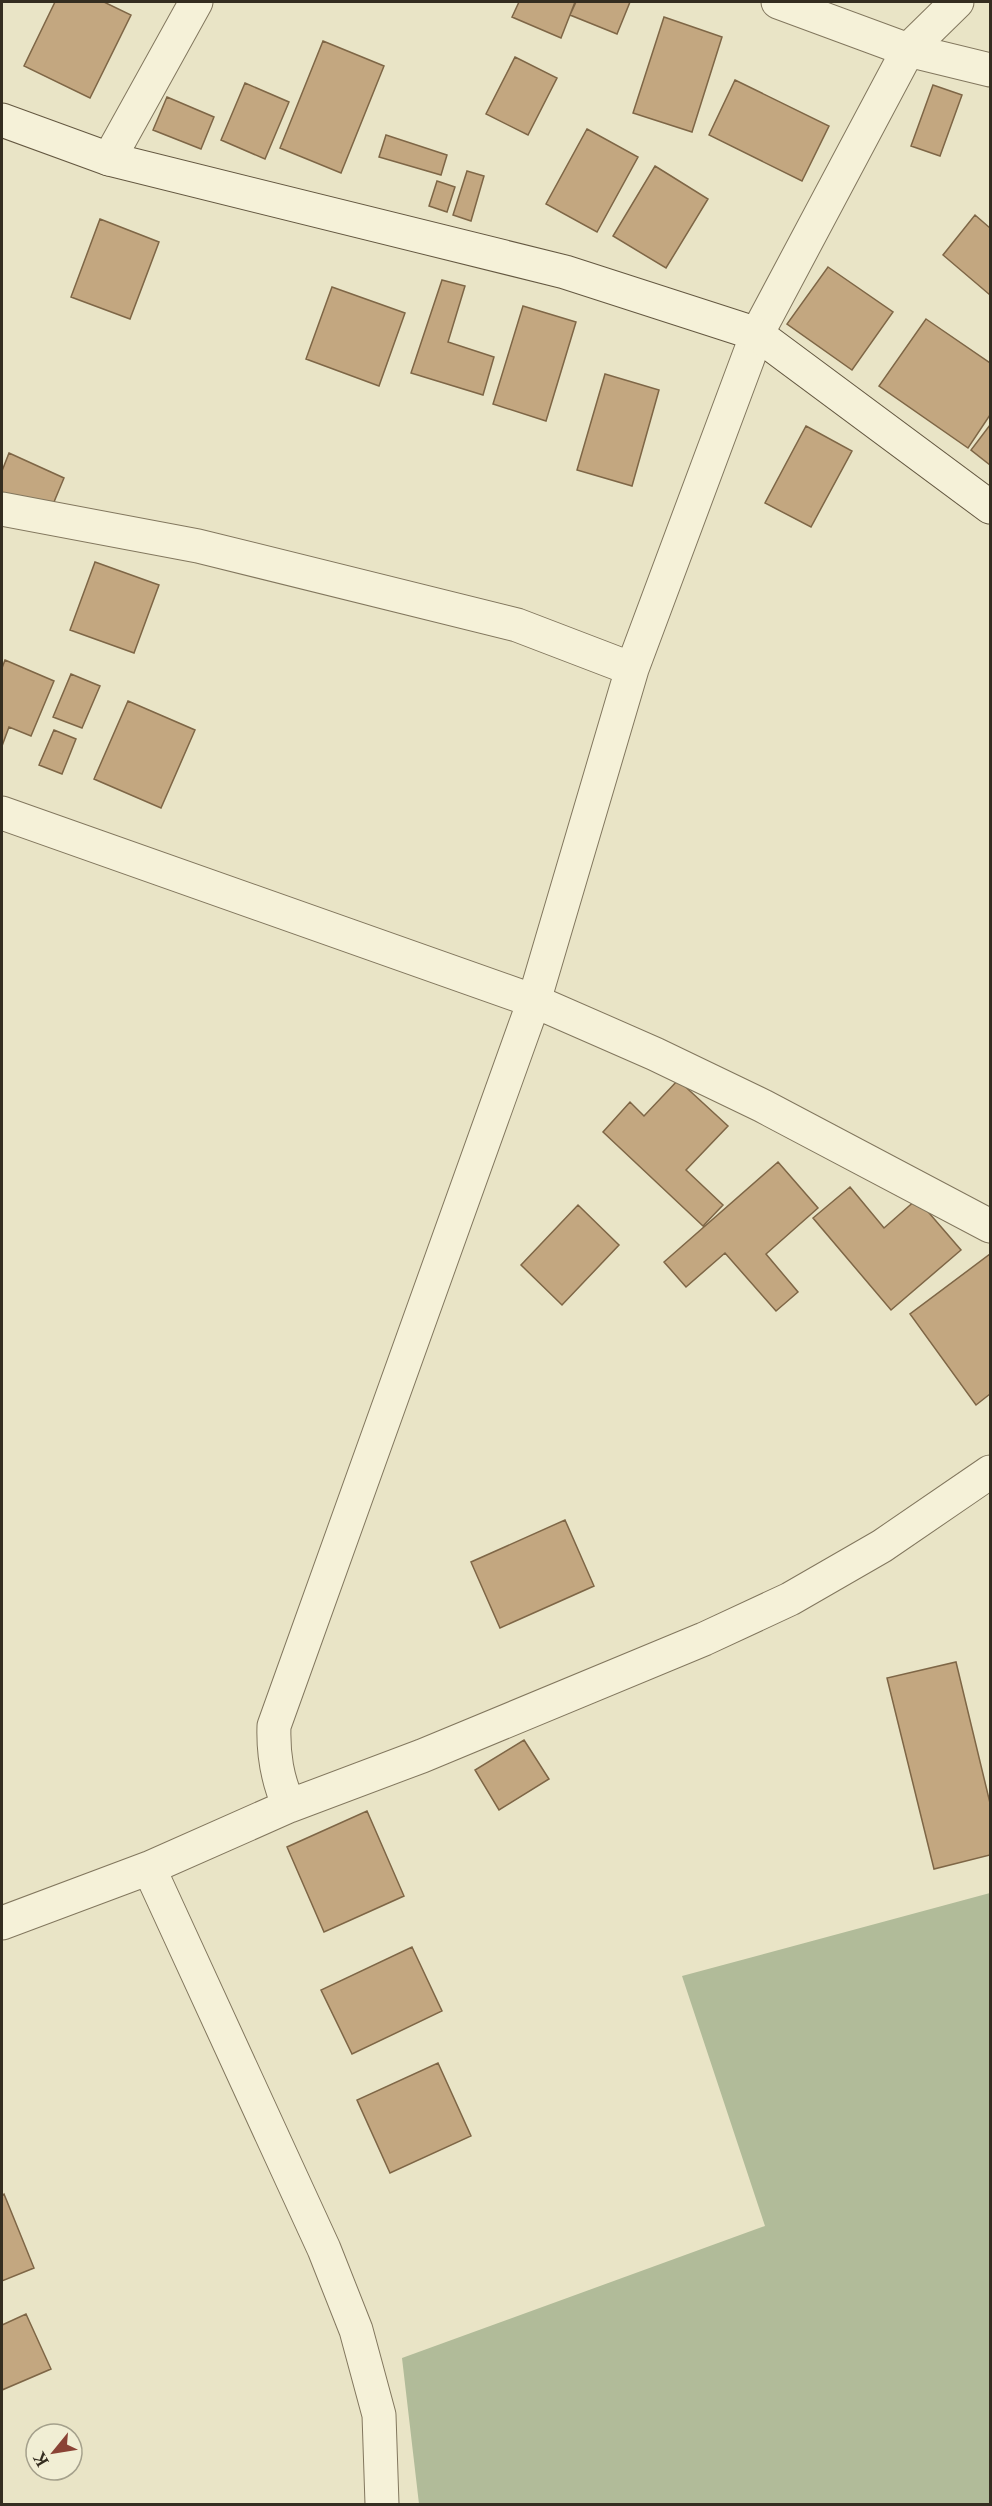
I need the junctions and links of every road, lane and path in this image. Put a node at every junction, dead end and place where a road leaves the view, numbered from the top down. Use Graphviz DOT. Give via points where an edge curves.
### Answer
graph roads {
  1 [pos="196,2"];
  2 [pos="778,2"];
  3 [pos="957,2"];
  4 [pos="908,50"];
  5 [pos="990,70"];
  6 [pos="2,120"];
  7 [pos="109,159"];
  8 [pos="757,334"];
  9 [pos="990,507"];
  10 [pos="2,509"];
  11 [pos="632,669"];
  12 [pos="2,813"];
  13 [pos="534,1001"];
  14 [pos="990,1226"];
  15 [pos="990,1472"];
  16 [pos="289,1806"];
  17 [pos="149,1868"];
  18 [pos="2,1923"];
  19 [pos="382,2505"];
  1 -- 7 [label="street"];
  2 -- 4 [label="street"];
  3 -- 4 [label="street"];
  4 -- 5 [label="street"];
  4 -- 8 [label="street"];
  6 -- 7 [label="street"];
  7 -- 8 [label="street" via="565,272"];
  8 -- 9 [label="street"];
  8 -- 11 [label="street"];
  10 -- 11 [label="street" via="198,546 517,625"];
  11 -- 13 [label="street"];
  12 -- 13 [label="street"];
  13 -- 14 [label="street" via="763,1106"];
  13 -- 16 [label="street" via="274,1726 273,1755"];
  15 -- 16 [label="street" via="882,1546 790,1599 704,1639 422,1756"];
  16 -- 17 [label="street"];
  17 -- 18 [label="street"];
  17 -- 19 [label="street" via="324,2249 356,2330 379,2415"];
}
